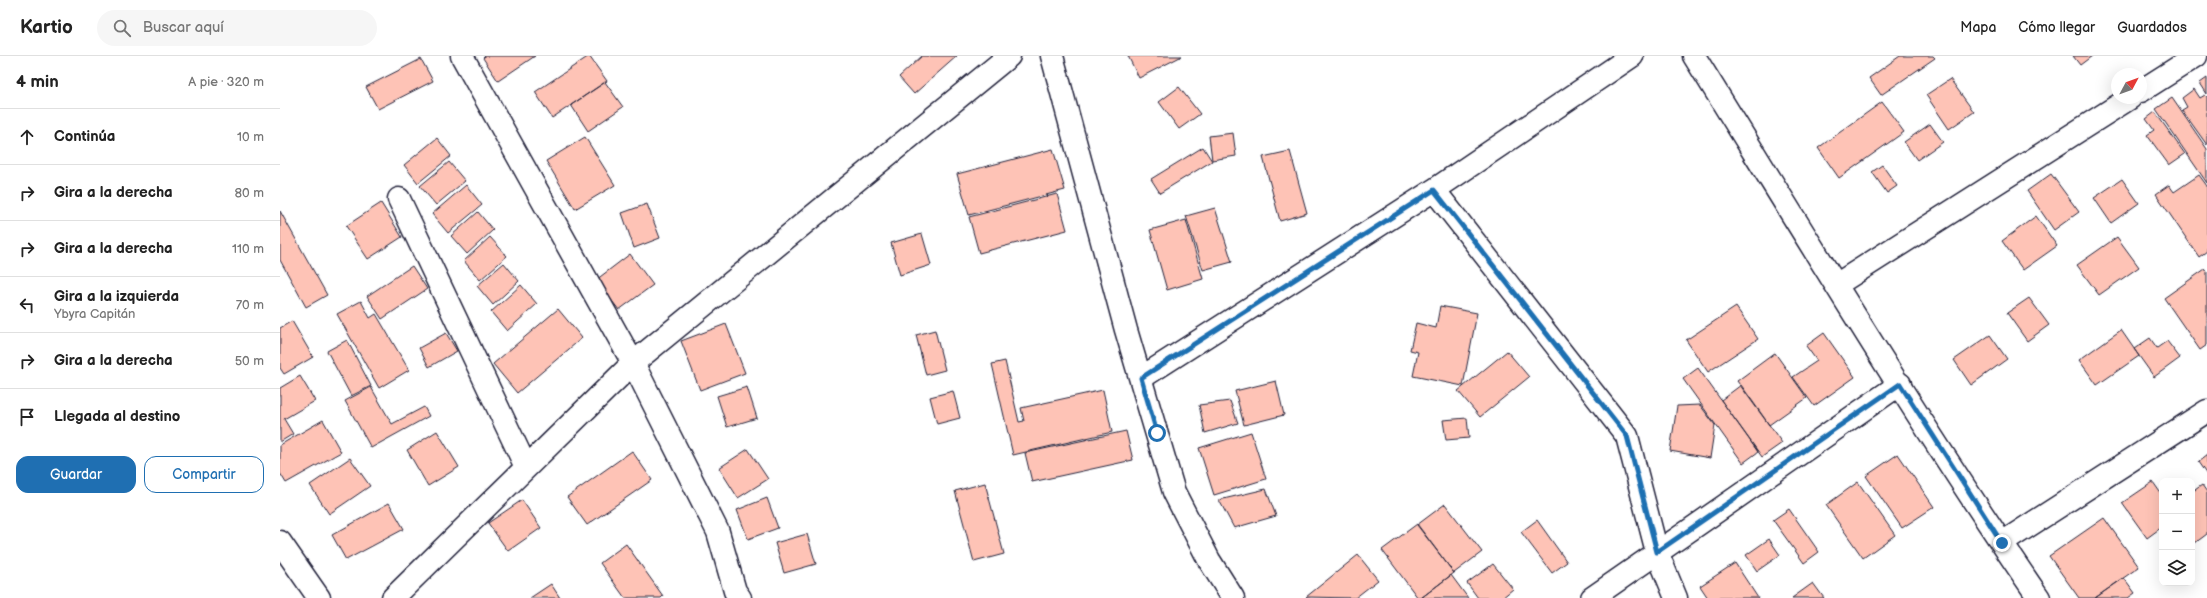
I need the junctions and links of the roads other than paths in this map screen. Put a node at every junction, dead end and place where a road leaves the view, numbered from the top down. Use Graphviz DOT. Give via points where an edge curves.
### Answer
graph roads {
  1 [pos="462,56"];
  2 [pos="1009,56"];
  3 [pos="1052,56"];
  4 [pos="1632,56"];
  5 [pos="1694,56"];
  6 [pos="2196,56"];
  7 [pos="2147,87"];
  8 [pos="2121,104"];
  9 [pos="1434,190"];
  10 [pos="400,199"];
  11 [pos="1836,285"];
  12 [pos="633,364"];
  13 [pos="1141,378"];
  14 [pos="1900,384"];
  15 [pos="2207,411"];
  16 [pos="526,467"];
  17 [pos="280,542"];
  18 [pos="2002,543"];
  19 [pos="1657,552"];
  20 [pos="319,598"];
  21 [pos="393,598"];
  22 [pos="740,598"];
  23 [pos="1233,598"];
  24 [pos="1592,598"];
  25 [pos="1676,598"];
  26 [pos="2040,598"];
  1 -- 12 [label="street"];
  2 -- 12 [label="street"];
  3 -- 13 [label="street"];
  4 -- 9 [label="street"];
  5 -- 11 [label="street"];
  6 -- 7 [label="street"];
  8 -- 11 [label="street"];
  9 -- 13 [label="street"];
  9 -- 19 [label="street" via="1627,436"];
  10 -- 16 [label="street"];
  11 -- 14 [label="street"];
  12 -- 16 [label="street"];
  12 -- 22 [label="street" via="718,532 735,591"];
  13 -- 23 [label="street" via="1174,492 1209,560"];
  14 -- 18 [label="street"];
  14 -- 19 [label="street"];
  15 -- 18 [label="street"];
  16 -- 21 [label="street"];
  17 -- 20 [label="street"];
  18 -- 26 [label="street"];
  19 -- 24 [label="street"];
  19 -- 25 [label="street"];
}
